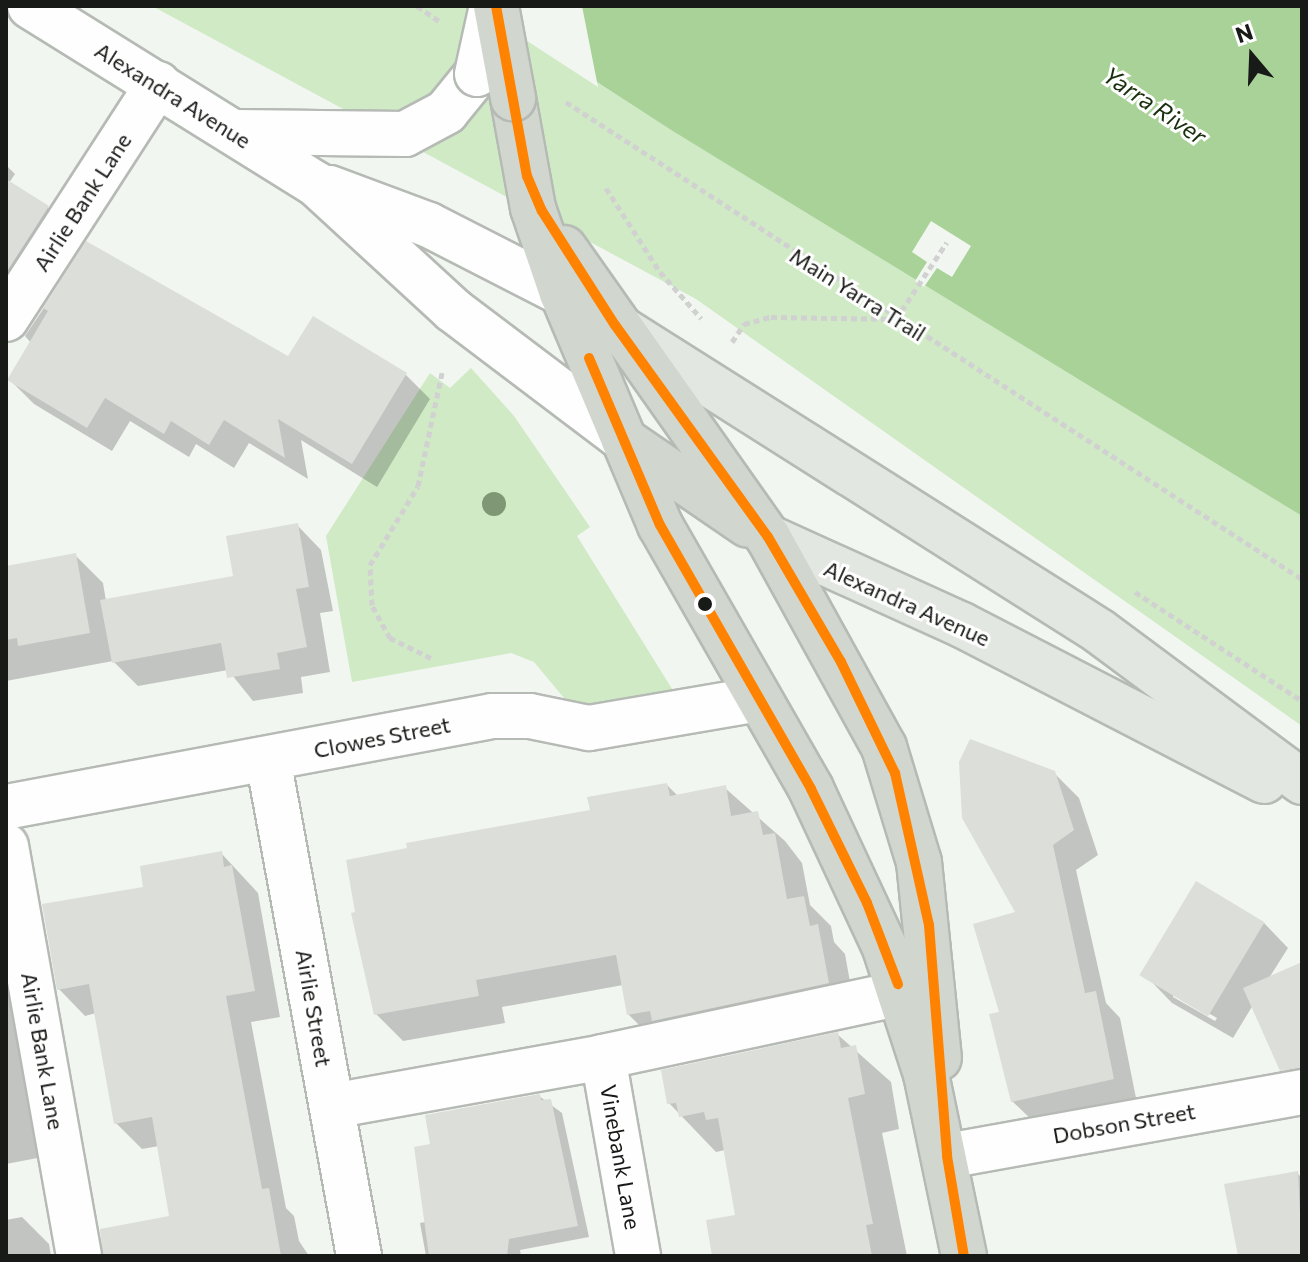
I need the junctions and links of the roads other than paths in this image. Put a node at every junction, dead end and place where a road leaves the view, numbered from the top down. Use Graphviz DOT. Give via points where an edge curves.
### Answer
graph roads {
  1 [pos="30,6"];
  2 [pos="494,6"];
  3 [pos="158,84"];
  4 [pos="235,132"];
  5 [pos="316,184"];
  6 [pos="531,190"];
  7 [pos="562,293"];
  8 [pos="6,319"];
  9 [pos="615,325"];
  10 [pos="622,438"];
  11 [pos="768,537"];
  12 [pos="758,699"];
  13 [pos="268,759"];
  14 [pos="1302,782"];
  15 [pos="1302,800"];
  16 [pos="6,807"];
  17 [pos="6,846"];
  18 [pos="901,993"];
  19 [pos="603,1057"];
  20 [pos="1302,1092"];
  21 [pos="332,1106"];
  22 [pos="947,1156"];
  23 [pos="79,1256"];
  24 [pos="359,1256"];
  25 [pos="638,1256"];
  26 [pos="964,1256"];
  1 -- 3 [label="street, Alexandra Avenue"];
  2 -- 4 [label="street, bridge" via="477,74 446,112 405,134"];
  2 -- 6 [label="highway, bridge"];
  3 -- 4 [label="street, Alexandra Avenue"];
  3 -- 8 [label="street, Airlie Bank Lane"];
  4 -- 5 [label="street, Alexandra Avenue"];
  5 -- 7 [label="street, Alexandra Avenue" via="429,225"];
  5 -- 10 [label="street, Alexandra Avenue" via="453,310"];
  6 -- 7 [label="highway"];
  6 -- 9 [label="highway"];
  7 -- 9 [label="highway, Alexandra Avenue"];
  7 -- 10 [label="highway"];
  9 -- 11 [label="highway"];
  9 -- 14 [label="main road, Alexandra Avenue" via="1099,631"];
  10 -- 11 [label="highway, Alexandra Avenue"];
  10 -- 12 [label="highway" via="676,558"];
  11 -- 15 [label="main road, Alexandra Avenue" via="962,625"];
  11 -- 22 [label="highway" via="868,713 905,804 929,925"];
  12 -- 13 [label="street, Clowes Street" via="589,728 530,716 492,716"];
  12 -- 18 [label="highway" via="811,789 867,903"];
  13 -- 16 [label="street, Clowes Street"];
  13 -- 21 [label="street, Airlie Street"];
  17 -- 23 [label="street, Airlie Bank Lane"];
  18 -- 19 [label="street"];
  18 -- 22 [label="highway"];
  19 -- 21 [label="street"];
  19 -- 25 [label="street, Vinebank Lane"];
  20 -- 22 [label="street, Dobson Street"];
  21 -- 24 [label="street, Airlie Street"];
  22 -- 26 [label="highway"];
}
